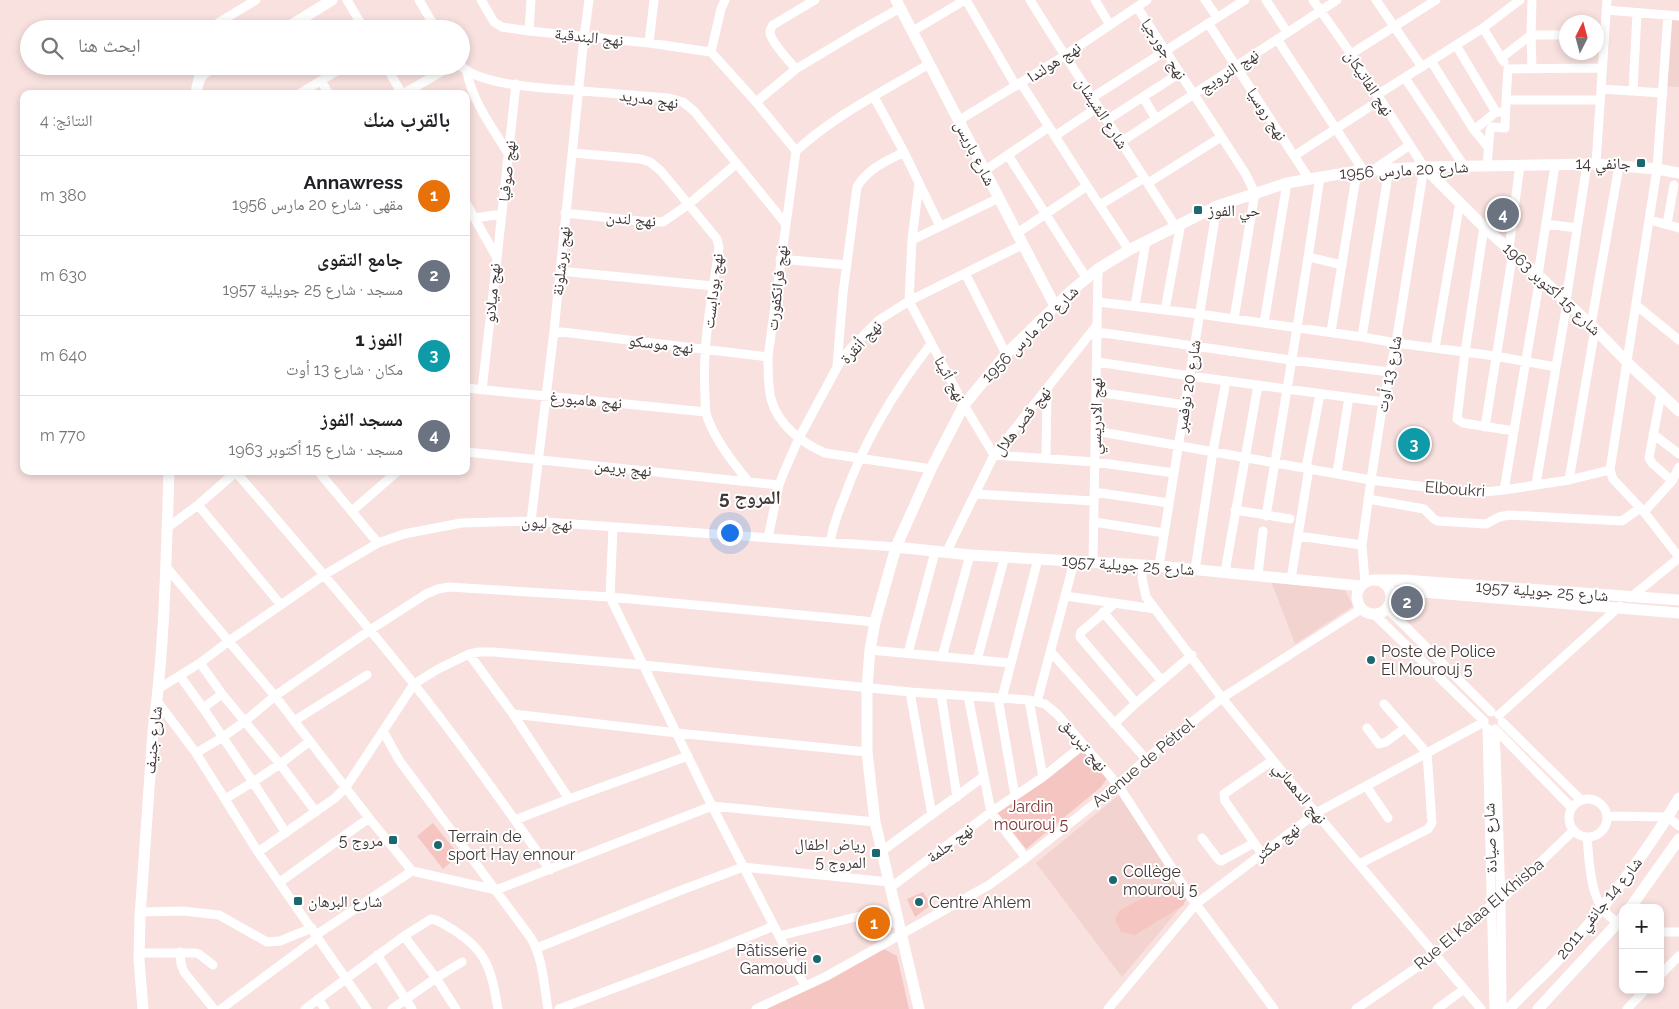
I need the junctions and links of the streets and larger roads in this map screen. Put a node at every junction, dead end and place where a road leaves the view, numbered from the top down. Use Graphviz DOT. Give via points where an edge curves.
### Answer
graph roads {
  1 [pos="256,0"];
  2 [pos="332,0"];
  3 [pos="347,0"];
  4 [pos="419,0"];
  5 [pos="481,0"];
  6 [pos="531,0"];
  7 [pos="589,0"];
  8 [pos="654,0"];
  9 [pos="726,0"];
  10 [pos="815,0"];
  11 [pos="966,0"];
  12 [pos="1030,0"];
  13 [pos="1095,0"];
  14 [pos="1148,0"];
  15 [pos="1206,0"];
  16 [pos="1245,0"];
  17 [pos="1266,0"];
  18 [pos="1313,0"];
  19 [pos="1337,0"];
  20 [pos="1376,0"];
  21 [pos="1436,0"];
  22 [pos="1520,0"];
  23 [pos="1532,0"];
  24 [pos="898,4"];
  25 [pos="1606,5"];
  26 [pos="1137,7"];
  27 [pos="1320,11"];
  28 [pos="1637,13"];
  29 [pos="1668,15"];
  30 [pos="1679,16"];
  31 [pos="1218,18"];
  32 [pos="223,20"];
  33 [pos="299,20"];
  34 [pos="359,20"];
  35 [pos="431,20"];
  36 [pos="1208,23"];
  37 [pos="1110,25"];
  38 [pos="1395,26"];
  39 [pos="1483,28"];
  40 [pos="529,31"];
  41 [pos="912,31"];
  42 [pos="1287,32"];
  43 [pos="1531,35"];
  44 [pos="1559,35"];
  45 [pos="584,37"];
  46 [pos="1277,39"];
  47 [pos="649,43"];
  48 [pos="1456,46"];
  49 [pos="1166,51"];
  50 [pos="711,52"];
  51 [pos="1351,54"];
  52 [pos="1064,56"];
  53 [pos="1501,58"];
  54 [pos="1602,60"];
  55 [pos="1431,61"];
  56 [pos="930,64"];
  57 [pos="1236,66"];
  58 [pos="1422,67"];
  59 [pos="1532,68"];
  60 [pos="1602,68"];
  61 [pos="796,69"];
  62 [pos="1508,69"];
  63 [pos="470,72"];
  64 [pos="1180,73"];
  65 [pos="198,75"];
  66 [pos="202,75"];
  67 [pos="331,75"];
  68 [pos="391,75"];
  69 [pos="436,75"];
  70 [pos="466,75"];
  71 [pos="1404,78"];
  72 [pos="198,81"];
  73 [pos="321,81"];
  74 [pos="516,84"];
  75 [pos="1018,84"];
  76 [pos="1600,89"];
  77 [pos="197,90"];
  78 [pos="306,90"];
  79 [pos="327,90"];
  80 [pos="401,90"];
  81 [pos="410,90"];
  82 [pos="579,91"];
  83 [pos="1632,91"];
  84 [pos="1663,93"];
  85 [pos="1193,94"];
  86 [pos="874,97"];
  87 [pos="1093,97"];
  88 [pos="1143,97"];
  89 [pos="1379,97"];
  90 [pos="1506,100"];
  91 [pos="1600,100"];
  92 [pos="756,102"];
  93 [pos="1098,107"];
  94 [pos="1501,112"];
  95 [pos="1156,119"];
  96 [pos="1107,120"];
  97 [pos="958,121"];
  98 [pos="1049,127"];
  99 [pos="1336,130"];
  100 [pos="1474,130"];
  101 [pos="1055,136"];
  102 [pos="1221,137"];
  103 [pos="1121,142"];
  104 [pos="1410,145"];
  105 [pos="1488,147"];
  106 [pos="796,151"];
  107 [pos="904,152"];
  108 [pos="573,153"];
  109 [pos="509,155"];
  110 [pos="1008,155"];
  111 [pos="1294,156"];
  112 [pos="736,164"];
  113 [pos="1592,164"];
  114 [pos="1520,165"];
  115 [pos="1555,165"];
  116 [pos="1464,166"];
  117 [pos="1487,166"];
  118 [pos="1619,166"];
  119 [pos="1424,167"];
  120 [pos="1388,169"];
  121 [pos="1657,169"];
  122 [pos="1365,170"];
  123 [pos="984,171"];
  124 [pos="1679,173"];
  125 [pos="1314,178"];
  126 [pos="1146,181"];
  127 [pos="919,182"];
  128 [pos="1287,183"];
  129 [pos="1674,185"];
  130 [pos="1088,186"];
  131 [pos="1255,193"];
  132 [pos="999,198"];
  133 [pos="1460,202"];
  134 [pos="689,204"];
  135 [pos="1100,205"];
  136 [pos="1217,206"];
  137 [pos="470,210"];
  138 [pos="565,213"];
  139 [pos="502,214"];
  140 [pos="1046,214"];
  141 [pos="475,218"];
  142 [pos="1650,220"];
  143 [pos="785,223"];
  144 [pos="1546,224"];
  145 [pos="1668,224"];
  146 [pos="1178,225"];
  147 [pos="940,226"];
  148 [pos="1484,226"];
  149 [pos="1577,228"];
  150 [pos="1679,228"];
  151 [pos="1016,234"];
  152 [pos="912,240"];
  153 [pos="1146,241"];
  154 [pos="1022,245"];
  155 [pos="1128,250"];
  156 [pos="1511,250"];
  157 [pos="1308,257"];
  158 [pos="497,258"];
  159 [pos="780,259"];
  160 [pos="1342,264"];
  161 [pos="847,265"];
  162 [pos="1098,269"];
  163 [pos="560,271"];
  164 [pos="965,273"];
  165 [pos="1539,276"];
  166 [pos="1087,279"];
  167 [pos="713,286"];
  168 [pos="909,300"];
  169 [pos="1098,302"];
  170 [pos="1566,302"];
  171 [pos="1054,306"];
  172 [pos="1135,306"];
  173 [pos="1636,306"];
  174 [pos="1165,310"];
  175 [pos="1199,314"];
  176 [pos="1234,319"];
  177 [pos="1264,324"];
  178 [pos="1593,327"];
  179 [pos="1097,328"];
  180 [pos="1297,328"];
  181 [pos="554,331"];
  182 [pos="1331,332"];
  183 [pos="1362,337"];
  184 [pos="1679,340"];
  185 [pos="1396,343"];
  186 [pos="931,344"];
  187 [pos="1195,346"];
  188 [pos="1435,348"];
  189 [pos="705,349"];
  190 [pos="1465,352"];
  191 [pos="1006,354"];
  192 [pos="1495,356"];
  193 [pos="768,357"];
  194 [pos="1291,360"];
  195 [pos="1097,362"];
  196 [pos="1527,362"];
  197 [pos="1627,362"];
  198 [pos="1556,367"];
  199 [pos="837,368"];
  200 [pos="1390,372"];
  201 [pos="1190,376"];
  202 [pos="1226,381"];
  203 [pos="1258,385"];
  204 [pos="470,388"];
  205 [pos="1047,389"];
  206 [pos="1286,389"];
  207 [pos="482,390"];
  208 [pos="1097,392"];
  209 [pos="1320,394"];
  210 [pos="1661,394"];
  211 [pos="546,396"];
  212 [pos="1349,398"];
  213 [pos="1383,402"];
  214 [pos="964,405"];
  215 [pos="1185,405"];
  216 [pos="1679,411"];
  217 [pos="706,412"];
  218 [pos="1485,427"];
  219 [pos="1096,431"];
  220 [pos="1514,431"];
  221 [pos="1653,434"];
  222 [pos="799,438"];
  223 [pos="1178,444"];
  224 [pos="1214,451"];
  225 [pos="470,452"];
  226 [pos="1679,454"];
  227 [pos="994,455"];
  228 [pos="1244,456"];
  229 [pos="1046,458"];
  230 [pos="538,459"];
  231 [pos="859,459"];
  232 [pos="1095,462"];
  233 [pos="1275,462"];
  234 [pos="733,464"];
  235 [pos="1679,467"];
  236 [pos="1308,468"];
  237 [pos="931,469"];
  238 [pos="1610,470"];
  239 [pos="1174,473"];
  240 [pos="1338,474"];
  241 [pos="169,475"];
  242 [pos="232,475"];
  243 [pos="239,475"];
  244 [pos="321,475"];
  245 [pos="393,475"];
  246 [pos="727,478"];
  247 [pos="1371,480"];
  248 [pos="1569,480"];
  249 [pos="748,481"];
  250 [pos="1672,481"];
  251 [pos="1536,484"];
  252 [pos="779,485"];
  253 [pos="1504,490"];
  254 [pos="975,494"];
  255 [pos="1094,497"];
  256 [pos="1368,499"];
  257 [pos="198,504"];
  258 [pos="1169,504"];
  259 [pos="1235,510"];
  260 [pos="1642,510"];
  261 [pos="352,511"];
  262 [pos="1266,516"];
  263 [pos="1290,520"];
  264 [pos="531,521"];
  265 [pos="1094,522"];
  266 [pos="613,527"];
  267 [pos="167,528"];
  268 [pos="1263,531"];
  269 [pos="1164,533"];
  270 [pos="1298,536"];
  271 [pos="768,538"];
  272 [pos="830,542"];
  273 [pos="378,543"];
  274 [pos="1362,545"];
  275 [pos="896,547"];
  276 [pos="941,552"];
  277 [pos="970,555"];
  278 [pos="1005,556"];
  279 [pos="1679,557"];
  280 [pos="1038,558"];
  281 [pos="1074,562"];
  282 [pos="1093,563"];
  283 [pos="1143,566"];
  284 [pos="1159,566"];
  285 [pos="166,568"];
  286 [pos="1195,570"];
  287 [pos="1225,572"];
  288 [pos="324,575"];
  289 [pos="1258,575"];
  290 [pos="1291,579"];
  291 [pos="1367,582"];
  292 [pos="1390,592"];
  293 [pos="1066,596"];
  294 [pos="610,597"];
  295 [pos="1631,597"];
  296 [pos="1679,600"];
  297 [pos="1114,604"];
  298 [pos="281,605"];
  299 [pos="1387,608"];
  300 [pos="1619,608"];
  301 [pos="1155,609"];
  302 [pos="1361,609"];
  303 [pos="1103,612"];
  304 [pos="1679,613"];
  305 [pos="1375,615"];
  306 [pos="875,622"];
  307 [pos="370,630"];
  308 [pos="229,641"];
  309 [pos="870,650"];
  310 [pos="1051,652"];
  311 [pos="908,653"];
  312 [pos="469,654"];
  313 [pos="1192,655"];
  314 [pos="942,657"];
  315 [pos="977,660"];
  316 [pos="1010,662"];
  317 [pos="200,663"];
  318 [pos="643,665"];
  319 [pos="367,675"];
  320 [pos="180,676"];
  321 [pos="1162,682"];
  322 [pos="414,684"];
  323 [pos="867,688"];
  324 [pos="158,689"];
  325 [pos="910,692"];
  326 [pos="222,694"];
  327 [pos="941,694"];
  328 [pos="275,696"];
  329 [pos="968,696"];
  330 [pos="1000,698"];
  331 [pos="1222,698"];
  332 [pos="157,701"];
  333 [pos="1033,701"];
  334 [pos="1136,703"];
  335 [pos="1384,704"];
  336 [pos="203,708"];
  337 [pos="513,714"];
  338 [pos="1497,716"];
  339 [pos="294,721"];
  340 [pos="244,722"];
  341 [pos="1114,724"];
  342 [pos="1488,726"];
  343 [pos="1367,728"];
  344 [pos="1405,728"];
  345 [pos="383,732"];
  346 [pos="677,734"];
  347 [pos="223,737"];
  348 [pos="310,741"];
  349 [pos="1083,745"];
  350 [pos="867,752"];
  351 [pos="196,753"];
  352 [pos="1427,753"];
  353 [pos="688,756"];
  354 [pos="1146,760"];
  355 [pos="1273,760"];
  356 [pos="280,764"];
  357 [pos="983,777"];
  358 [pos="1043,777"];
  359 [pos="253,782"];
  360 [pos="1118,785"];
  361 [pos="1366,786"];
  362 [pos="346,787"];
  363 [pos="1015,796"];
  364 [pos="957,797"];
  365 [pos="569,798"];
  366 [pos="1679,798"];
  367 [pos="225,799"];
  368 [pos="1581,800"];
  369 [pos="712,806"];
  370 [pos="1572,808"];
  371 [pos="316,812"];
  372 [pos="991,812"];
  373 [pos="1316,813"];
  374 [pos="932,815"];
  375 [pos="1607,816"];
  376 [pos="1668,817"];
  377 [pos="369,818"];
  378 [pos="1388,818"];
  379 [pos="515,820"];
  380 [pos="875,822"];
  381 [pos="1679,826"];
  382 [pos="1573,831"];
  383 [pos="286,833"];
  384 [pos="1587,837"];
  385 [pos="1202,838"];
  386 [pos="1679,839"];
  387 [pos="1254,843"];
  388 [pos="882,851"];
  389 [pos="258,852"];
  390 [pos="1262,854"];
  391 [pos="1026,858"];
  392 [pos="1359,864"];
  393 [pos="743,867"];
  394 [pos="550,870"];
  395 [pos="412,871"];
  396 [pos="280,882"];
  397 [pos="890,885"];
  398 [pos="496,890"];
  399 [pos="1501,900"];
  400 [pos="1196,904"];
  401 [pos="1492,904"];
  402 [pos="1633,904"];
  403 [pos="1601,909"];
  404 [pos="140,912"];
  405 [pos="1619,920"];
  406 [pos="1619,923"];
  407 [pos="774,926"];
  408 [pos="899,930"];
  409 [pos="1664,932"];
  410 [pos="1679,932"];
  411 [pos="315,933"];
  412 [pos="404,936"];
  413 [pos="779,936"];
  414 [pos="537,948"];
  415 [pos="180,952"];
  416 [pos="139,953"];
  417 [pos="378,955"];
  418 [pos="1435,955"];
  419 [pos="1679,956"];
  420 [pos="462,962"];
  421 [pos="214,965"];
  422 [pos="1664,971"];
  423 [pos="346,978"];
  424 [pos="436,978"];
  425 [pos="805,986"];
  426 [pos="1464,989"];
  427 [pos="1642,994"];
  428 [pos="318,999"];
  429 [pos="406,999"];
  430 [pos="143,1009"];
  431 [pos="214,1009"];
  432 [pos="221,1009"];
  433 [pos="305,1009"];
  434 [pos="325,1009"];
  435 [pos="367,1009"];
  436 [pos="392,1009"];
  437 [pos="412,1009"];
  438 [pos="456,1009"];
  439 [pos="498,1009"];
  440 [pos="548,1009"];
  441 [pos="559,1009"];
  442 [pos="756,1009"];
  443 [pos="919,1009"];
  444 [pos="1108,1009"];
  445 [pos="1274,1009"];
  446 [pos="1356,1009"];
  447 [pos="1437,1009"];
  448 [pos="1480,1009"];
  449 [pos="1494,1009"];
  450 [pos="1502,1009"];
  451 [pos="1509,1009"];
  452 [pos="1538,1009"];
  453 [pos="1627,1009"];
  1 -- 32 [label="street"];
  2 -- 33 [label="street"];
  3 -- 34 [label="street"];
  4 -- 35 [label="street"];
  5 -- 40 [label="street, نهج البندقية" via="496,24"];
  6 -- 40 [label="street"];
  7 -- 45 [label="street, نهج برشلونة"];
  8 -- 47 [label="street"];
  9 -- 50 [label="street" via="719,15"];
  10 -- 61 [label="street" via="770,30 773,41"];
  11 -- 41 [label="street"];
  11 -- 75 [label="street"];
  12 -- 52 [label="street, شارع الشيشان"];
  13 -- 37 [label="street"];
  14 -- 26 [label="street, نهج هولندا"];
  15 -- 31 [label="street"];
  16 -- 31 [label="street"];
  17 -- 42 [label="street"];
  18 -- 27 [label="street, نهج الفاتيكان"];
  19 -- 27 [label="street, نهج النرويج"];
  20 -- 38 [label="street"];
  21 -- 38 [label="street"];
  22 -- 39 [label="street"];
  23 -- 43 [label="street"];
  24 -- 41 [label="street, شارع باريس"];
  24 -- 61 [label="street"];
  25 -- 28 [label="street"];
  26 -- 37 [label="street, نهج هولندا"];
  26 -- 49 [label="street, نهج جورجيا"];
  27 -- 42 [label="street, نهج النرويج"];
  27 -- 51 [label="street, نهج الفاتيكان"];
  28 -- 29 [label="street"];
  28 -- 83 [label="street"];
  29 -- 30 [label="street"];
  29 -- 84 [label="street"];
  31 -- 36 [label="street"];
  36 -- 49 [label="street"];
  36 -- 57 [label="street, نهج روسيا"];
  37 -- 52 [label="street, نهج هولندا"];
  38 -- 51 [label="street"];
  38 -- 58 [label="street"];
  39 -- 48 [label="street"];
  39 -- 53 [label="street"];
  40 -- 45 [label="street, نهج البندقية"];
  41 -- 56 [label="street, شارع باريس"];
  42 -- 46 [label="street, نهج النرويج"];
  43 -- 44 [label="street"];
  43 -- 53 [label="street"];
  43 -- 59 [label="street"];
  45 -- 47 [label="street, نهج البندقية"];
  45 -- 82 [label="street, نهج برشلونة"];
  46 -- 57 [label="street, نهج النرويج"];
  46 -- 99 [label="street"];
  47 -- 50 [label="street, نهج البندقية"];
  48 -- 55 [label="street"];
  48 -- 94 [label="street"];
  49 -- 64 [label="street, نهج جورجيا"];
  49 -- 87 [label="street"];
  50 -- 92 [label="street"];
  51 -- 89 [label="street, نهج الفاتيكان"];
  52 -- 75 [label="street, نهج هولندا"];
  52 -- 87 [label="street, شارع الشيشان"];
  53 -- 62 [label="street"];
  54 -- 60 [label="street"];
  55 -- 58 [label="street"];
  55 -- 100 [label="street"];
  56 -- 86 [label="street"];
  56 -- 97 [label="street, شارع باريس"];
  57 -- 85 [label="street, نهج النرويج"];
  57 -- 111 [label="street, نهج روسيا"];
  58 -- 71 [label="street"];
  59 -- 60 [label="street"];
  59 -- 62 [label="street"];
  60 -- 76 [label="street"];
  61 -- 92 [label="street"];
  62 -- 90 [label="street"];
  63 -- 74 [label="street, نهج مدريد"];
  64 -- 85 [label="street, نهج جورجيا"];
  64 -- 88 [label="street"];
  65 -- 72 [label="street"];
  66 -- 72 [label="street"];
  67 -- 73 [label="street"];
  68 -- 80 [label="street"];
  69 -- 81 [label="street"];
  70 -- 109 [label="street" via="474,95"];
  71 -- 89 [label="street"];
  71 -- 116 [label="street"];
  72 -- 77 [label="street"];
  73 -- 78 [label="street"];
  73 -- 79 [label="street"];
  74 -- 82 [label="street, نهج مدريد"];
  74 -- 109 [label="street, نهج صوفيا"];
  75 -- 97 [label="street, نهج هولندا"];
  75 -- 98 [label="street"];
  76 -- 83 [label="street"];
  76 -- 91 [label="street"];
  82 -- 108 [label="street, نهج برشلونة"];
  82 -- 112 [label="street, نهج مدريد" via="683,102 694,111"];
  83 -- 84 [label="street"];
  84 -- 121 [label="street"];
  85 -- 95 [label="street, نهج النرويج"];
  85 -- 102 [label="street, نهج جورجيا"];
  86 -- 106 [label="street" via="832,121"];
  86 -- 107 [label="street"];
  87 -- 93 [label="street, شارع الشيشان"];
  88 -- 95 [label="street"];
  88 -- 96 [label="street"];
  89 -- 99 [label="street"];
  89 -- 104 [label="street, نهج الفاتيكان"];
  90 -- 91 [label="street"];
  90 -- 94 [label="street"];
  91 -- 113 [label="street"];
  92 -- 106 [label="street"];
  93 -- 96 [label="street, شارع الشيشان"];
  93 -- 101 [label="street"];
  94 -- 100 [label="street"];
  94 -- 105 [label="street" via="1505,128 1490,128"];
  95 -- 103 [label="street, نهج النرويج"];
  96 -- 103 [label="street, شارع الشيشان"];
  97 -- 123 [label="street, شارع باريس"];
  98 -- 101 [label="street"];
  98 -- 110 [label="street"];
  99 -- 111 [label="street"];
  99 -- 122 [label="street"];
  100 -- 105 [label="street"];
  101 -- 130 [label="street"];
  102 -- 126 [label="street"];
  102 -- 131 [label="street, نهج جورجيا"];
  103 -- 126 [label="street, شارع الشيشان"];
  104 -- 119 [label="street, نهج الفاتيكان"];
  104 -- 122 [label="street"];
  105 -- 117 [label="street"];
  106 -- 143 [label="street, نهج فرانكفورت"];
  107 -- 127 [label="street"];
  107 -- 161 [label="street" via="861,180 857,188"];
  108 -- 134 [label="street, نهج بودابست" via="650,162"];
  108 -- 138 [label="street, نهج برشلونة"];
  109 -- 139 [label="street, نهج صوفيا"];
  110 -- 123 [label="street"];
  110 -- 140 [label="street"];
  111 -- 125 [label="street, نهج روسيا"];
  112 -- 134 [label="street, نهج لندن"];
  112 -- 143 [label="street, نهج مدريد"];
  113 -- 115 [label="street, شارع 20 مارس 1956"];
  113 -- 118 [label="street, شارع 20 مارس 1956"];
  113 -- 149 [label="street"];
  114 -- 115 [label="street, شارع 20 مارس 1956"];
  114 -- 117 [label="street, شارع 20 مارس 1956"];
  114 -- 156 [label="street"];
  115 -- 144 [label="street"];
  116 -- 117 [label="street, شارع 20 مارس 1956"];
  116 -- 119 [label="street, شارع 20 مارس 1956"];
  118 -- 121 [label="street, شارع 20 مارس 1956"];
  118 -- 178 [label="street"];
  119 -- 120 [label="street, شارع 20 مارس 1956"];
  119 -- 133 [label="street, شارع 15 أكتوبر 1963"];
  119 -- 185 [label="street, شارع 13 أوت"];
  120 -- 122 [label="street, شارع 20 مارس 1956"];
  120 -- 183 [label="street"];
  121 -- 124 [label="street, شارع 20 مارس 1956"];
  121 -- 142 [label="street"];
  122 -- 125 [label="street, شارع 20 مارس 1956"];
  122 -- 160 [label="street"];
  123 -- 132 [label="street, شارع باريس"];
  125 -- 128 [label="street, شارع 20 مارس 1956"];
  125 -- 157 [label="street"];
  126 -- 135 [label="street"];
  126 -- 146 [label="street, شارع الشيشان"];
  127 -- 147 [label="street"];
  127 -- 152 [label="street"];
  128 -- 131 [label="street, شارع 20 مارس 1956"];
  128 -- 177 [label="street"];
  129 -- 145 [label="street"];
  130 -- 135 [label="street"];
  130 -- 140 [label="street"];
  131 -- 136 [label="street, شارع 20 مارس 1956"];
  131 -- 176 [label="street"];
  132 -- 147 [label="street"];
  132 -- 151 [label="street, شارع باريس"];
  133 -- 148 [label="street, شارع 15 أكتوبر 1963"];
  133 -- 188 [label="street"];
  134 -- 138 [label="street, نهج لندن" via="663,222"];
  134 -- 167 [label="street, نهج بودابست" via="718,243"];
  135 -- 155 [label="street"];
  136 -- 146 [label="street, شارع 20 مارس 1956"];
  136 -- 175 [label="street, شارع 20 نوفمبر"];
  137 -- 141 [label="street, نهج ميلانو"];
  138 -- 163 [label="street, نهج برشلونة"];
  139 -- 141 [label="street"];
  139 -- 158 [label="street, نهج صوفيا"];
  140 -- 151 [label="street"];
  140 -- 166 [label="street"];
  141 -- 158 [label="street, نهج ميلانو"];
  142 -- 145 [label="street"];
  142 -- 173 [label="street"];
  143 -- 159 [label="street, نهج فرانكفورت"];
  144 -- 149 [label="street"];
  144 -- 165 [label="street"];
  145 -- 150 [label="street"];
  146 -- 153 [label="street, شارع 20 مارس 1956"];
  146 -- 174 [label="street"];
  147 -- 152 [label="street"];
  148 -- 156 [label="street, شارع 15 أكتوبر 1963"];
  148 -- 190 [label="street"];
  149 -- 170 [label="street"];
  151 -- 154 [label="street, شارع باريس"];
  152 -- 168 [label="street"];
  153 -- 155 [label="street, شارع 20 مارس 1956"];
  153 -- 172 [label="street"];
  154 -- 164 [label="street, نهج أنقرة"];
  154 -- 171 [label="street, شارع باريس"];
  155 -- 162 [label="street, شارع 20 مارس 1956"];
  156 -- 165 [label="street, شارع 15 أكتوبر 1963"];
  156 -- 192 [label="street"];
  157 -- 160 [label="street"];
  157 -- 180 [label="street"];
  158 -- 207 [label="street, نهج ميلانو"];
  159 -- 161 [label="street"];
  159 -- 193 [label="street, نهج فرانكفورت"];
  160 -- 182 [label="street"];
  161 -- 199 [label="street"];
  162 -- 166 [label="street, شارع 20 مارس 1956"];
  162 -- 169 [label="street, نهج الادريسي"];
  163 -- 167 [label="street"];
  163 -- 181 [label="street, نهج برشلونة"];
  164 -- 168 [label="street, نهج أنقرة"];
  164 -- 191 [label="street"];
  165 -- 170 [label="street, شارع 15 أكتوبر 1963"];
  165 -- 196 [label="street"];
  166 -- 171 [label="street, شارع 20 مارس 1956"];
  167 -- 189 [label="street, نهج بودابست"];
  168 -- 186 [label="street, نهج أثينا"];
  168 -- 199 [label="street, نهج أنقرة" via="879,320 850,349"];
  169 -- 172 [label="street"];
  169 -- 179 [label="street, نهج الادريسي"];
  170 -- 178 [label="street, شارع 15 أكتوبر 1963"];
  170 -- 198 [label="street"];
  171 -- 191 [label="street, شارع 20 مارس 1956"];
  172 -- 174 [label="street"];
  173 -- 184 [label="street"];
  173 -- 197 [label="street"];
  174 -- 175 [label="street"];
  175 -- 176 [label="street"];
  175 -- 187 [label="street, شارع 20 نوفمبر"];
  176 -- 177 [label="street"];
  177 -- 180 [label="street"];
  178 -- 197 [label="street, شارع 15 أكتوبر 1963"];
  178 -- 248 [label="street"];
  179 -- 187 [label="street"];
  179 -- 195 [label="street, نهج الادريسي"];
  179 -- 205 [label="street, نهج قصر هلال"];
  180 -- 182 [label="street"];
  180 -- 194 [label="street"];
  181 -- 189 [label="street, نهج موسكو"];
  181 -- 211 [label="street, نهج برشلونة"];
  182 -- 183 [label="street"];
  183 -- 185 [label="street"];
  185 -- 188 [label="street"];
  185 -- 200 [label="street, شارع 13 أوت"];
  186 -- 214 [label="street, نهج أثينا"];
  186 -- 231 [label="street" via="890,401"];
  187 -- 194 [label="street"];
  187 -- 201 [label="street, شارع 20 نوفمبر"];
  188 -- 190 [label="street"];
  189 -- 193 [label="street, نهج موسكو"];
  189 -- 217 [label="street, نهج بودابست"];
  190 -- 192 [label="street"];
  190 -- 218 [label="street" via="1457,419"];
  191 -- 214 [label="street, شارع 20 مارس 1956"];
  192 -- 196 [label="street"];
  192 -- 218 [label="street"];
  193 -- 222 [label="street, نهج فرانكفورت" via="771,400 779,417"];
  194 -- 200 [label="street"];
  194 -- 206 [label="street"];
  195 -- 201 [label="street"];
  195 -- 208 [label="street, نهج الادريسي"];
  196 -- 198 [label="street"];
  196 -- 220 [label="street"];
  197 -- 210 [label="street, شارع 15 أكتوبر 1963"];
  197 -- 238 [label="street"];
  198 -- 251 [label="street"];
  199 -- 222 [label="street, نهج أنقرة"];
  200 -- 213 [label="street, شارع 13 أوت"];
  201 -- 202 [label="street"];
  201 -- 215 [label="street, شارع 20 نوفمبر"];
  202 -- 203 [label="street"];
  202 -- 224 [label="street"];
  203 -- 206 [label="street"];
  203 -- 228 [label="street"];
  204 -- 207 [label="street, نهج هامبورغ"];
  205 -- 227 [label="street, نهج قصر هلال"];
  205 -- 229 [label="street"];
  206 -- 209 [label="street"];
  206 -- 233 [label="street"];
  207 -- 211 [label="street, نهج هامبورغ"];
  208 -- 215 [label="street"];
  208 -- 219 [label="street, نهج الادريسي"];
  209 -- 212 [label="street"];
  209 -- 236 [label="street"];
  210 -- 216 [label="street, شارع 15 أكتوبر 1963"];
  210 -- 221 [label="street"];
  211 -- 217 [label="street, نهج هامبورغ"];
  211 -- 230 [label="street, نهج برشلونة"];
  212 -- 213 [label="street"];
  212 -- 240 [label="street"];
  213 -- 247 [label="street, شارع 13 أوت"];
  214 -- 227 [label="street, نهج أثينا"];
  214 -- 237 [label="street, شارع 20 مارس 1956"];
  215 -- 223 [label="street, شارع 20 نوفمبر"];
  217 -- 234 [label="street, نهج بودابست"];
  218 -- 220 [label="street"];
  219 -- 223 [label="street, Elboukri"];
  219 -- 232 [label="street, نهج الادريسي"];
  220 -- 253 [label="street"];
  221 -- 226 [label="street"];
  221 -- 250 [label="street" via="1649,458"];
  222 -- 231 [label="street, نهج فرانكفورت" via="825,453"];
  222 -- 252 [label="street, نهج أنقرة"];
  223 -- 224 [label="street, Elboukri"];
  223 -- 239 [label="street, شارع 20 نوفمبر"];
  224 -- 228 [label="street, Elboukri"];
  224 -- 286 [label="street"];
  225 -- 230 [label="street, نهج بريمن"];
  227 -- 229 [label="street"];
  227 -- 254 [label="street, نهج قصر هلال"];
  228 -- 233 [label="street, Elboukri"];
  228 -- 259 [label="street"];
  229 -- 232 [label="street"];
  230 -- 246 [label="street, نهج بريمن"];
  230 -- 264 [label="street, نهج برشلونة"];
  231 -- 237 [label="street, نهج فرانكفورت"];
  231 -- 272 [label="street"];
  232 -- 239 [label="street"];
  232 -- 255 [label="street, نهج الادريسي"];
  233 -- 236 [label="street, Elboukri"];
  233 -- 262 [label="street"];
  234 -- 246 [label="street"];
  234 -- 249 [label="street, نهج بودابست"];
  235 -- 250 [label="street"];
  236 -- 240 [label="street, Elboukri"];
  236 -- 270 [label="street"];
  237 -- 275 [label="street, شارع 20 مارس 1956"];
  238 -- 248 [label="street, Elboukri"];
  238 -- 260 [label="street" via="1613,479"];
  239 -- 258 [label="street, شارع 20 نوفمبر"];
  240 -- 247 [label="street, Elboukri"];
  241 -- 267 [label="street, شارع جنيف"];
  242 -- 257 [label="street"];
  243 -- 288 [label="street"];
  244 -- 261 [label="street"];
  245 -- 261 [label="street"];
  246 -- 249 [label="street, نهج بريمن"];
  247 -- 253 [label="street, Elboukri" via="1457,492"];
  247 -- 256 [label="street, شارع 13 أوت"];
  248 -- 251 [label="street, Elboukri"];
  249 -- 252 [label="street, نهج بريمن"];
  250 -- 260 [label="street"];
  251 -- 253 [label="street, Elboukri"];
  252 -- 271 [label="street, نهج أنقرة"];
  254 -- 255 [label="street"];
  254 -- 276 [label="street, نهج قصر هلال"];
  255 -- 258 [label="street"];
  255 -- 265 [label="street, نهج الادريسي"];
  256 -- 260 [label="street" via="1424,509 1438,521 1486,524 1509,515 1622,521"];
  256 -- 274 [label="street, شارع 13 أوت"];
  257 -- 267 [label="street"];
  257 -- 298 [label="street"];
  258 -- 269 [label="street, شارع 20 نوفمبر"];
  259 -- 262 [label="street"];
  259 -- 287 [label="street"];
  260 -- 279 [label="street"];
  261 -- 273 [label="street"];
  262 -- 263 [label="street"];
  264 -- 266 [label="street, نهج ليون"];
  264 -- 273 [label="street, نهج ليون" via="461,523 404,534"];
  265 -- 269 [label="street"];
  265 -- 282 [label="street, نهج الادريسي"];
  266 -- 271 [label="street, نهج ليون"];
  266 -- 294 [label="street"];
  267 -- 285 [label="street, شارع جنيف"];
  268 -- 289 [label="street"];
  269 -- 284 [label="street, شارع 20 نوفمبر"];
  270 -- 274 [label="street"];
  270 -- 290 [label="street"];
  271 -- 272 [label="street, نهج ليون"];
  272 -- 275 [label="street, نهج ليون"];
  273 -- 288 [label="street, نهج ليون"];
  274 -- 291 [label="street, شارع 13 أوت"];
  275 -- 276 [label="street, شارع 25 جويلية 1957"];
  275 -- 306 [label="street, شارع 20 مارس 1956"];
  276 -- 277 [label="street, شارع 25 جويلية 1957"];
  276 -- 311 [label="street, نهج قصر هلال"];
  277 -- 278 [label="street, شارع 25 جويلية 1957"];
  277 -- 314 [label="street"];
  278 -- 280 [label="street, شارع 25 جويلية 1957"];
  278 -- 315 [label="street"];
  279 -- 295 [label="street"];
  280 -- 281 [label="street, شارع 25 جويلية 1957"];
  280 -- 316 [label="street"];
  281 -- 282 [label="street, شارع 25 جويلية 1957"];
  281 -- 293 [label="street"];
  282 -- 283 [label="street, شارع 25 جويلية 1957"];
  283 -- 284 [label="street, شارع 25 جويلية 1957"];
  283 -- 301 [label="street, نهج الدهماني" via="1146,596"];
  284 -- 286 [label="street, شارع 25 جويلية 1957"];
  285 -- 308 [label="street"];
  285 -- 324 [label="street, شارع جنيف"];
  286 -- 287 [label="street, شارع 25 جويلية 1957"];
  287 -- 289 [label="street, شارع 25 جويلية 1957"];
  288 -- 298 [label="street, نهج ليون"];
  288 -- 307 [label="street"];
  289 -- 290 [label="street, شارع 25 جويلية 1957"];
  290 -- 291 [label="street, شارع 25 جويلية 1957"];
  291 -- 292 [label="street" via="1381,582"];
  291 -- 295 [label="street, شارع 25 جويلية 1957" via="1403,580"];
  291 -- 302 [label="street" via="1357,591 1357,604"];
  292 -- 299 [label="street"];
  292 -- 300 [label="street, شارع 25 جويلية 1957" via="1410,590"];
  293 -- 297 [label="street"];
  293 -- 310 [label="street"];
  294 -- 306 [label="street"];
  294 -- 307 [label="street" via="449,587 426,594"];
  294 -- 318 [label="street"];
  295 -- 296 [label="street, شارع 25 جويلية 1957"];
  295 -- 300 [label="street"];
  297 -- 301 [label="street"];
  297 -- 303 [label="street"];
  298 -- 308 [label="street, نهج ليون"];
  299 -- 305 [label="street"];
  299 -- 338 [label="street"];
  300 -- 304 [label="street, شارع 25 جويلية 1957"];
  300 -- 338 [label="street"];
  301 -- 313 [label="street, نهج الدهماني"];
  302 -- 305 [label="street"];
  302 -- 331 [label="street, Avenue de Pétrel"];
  303 -- 321 [label="street"];
  303 -- 334 [label="street" via="1081,632 1080,637"];
  305 -- 342 [label="street"];
  306 -- 309 [label="street, شارع 20 مارس 1956"];
  307 -- 322 [label="street"];
  307 -- 328 [label="street"];
  308 -- 317 [label="street, نهج ليون"];
  308 -- 328 [label="street"];
  309 -- 311 [label="street"];
  309 -- 323 [label="street, شارع 20 مارس 1956"];
  310 -- 333 [label="street"];
  310 -- 341 [label="street"];
  311 -- 314 [label="street"];
  312 -- 318 [label="street, نهج تبرسق" via="494,652"];
  312 -- 322 [label="street"];
  312 -- 337 [label="street"];
  313 -- 321 [label="street"];
  313 -- 331 [label="street, نهج الدهماني"];
  314 -- 315 [label="street"];
  315 -- 316 [label="street"];
  316 -- 330 [label="street"];
  317 -- 320 [label="street, نهج ليون"];
  317 -- 326 [label="street"];
  318 -- 323 [label="street, نهج تبرسق"];
  318 -- 346 [label="street"];
  319 -- 339 [label="street"];
  320 -- 324 [label="street, نهج ليون"];
  320 -- 336 [label="street"];
  321 -- 334 [label="street"];
  322 -- 345 [label="street"];
  322 -- 379 [label="street"];
  323 -- 325 [label="street, نهج تبرسق"];
  323 -- 350 [label="street, شارع 20 مارس 1956"];
  324 -- 332 [label="street, شارع جنيف"];
  325 -- 327 [label="street, نهج تبرسق"];
  325 -- 374 [label="street"];
  326 -- 336 [label="street"];
  326 -- 340 [label="street"];
  327 -- 329 [label="street, نهج تبرسق"];
  327 -- 364 [label="street"];
  328 -- 339 [label="street"];
  328 -- 340 [label="street"];
  329 -- 330 [label="street, نهج تبرسق"];
  329 -- 357 [label="street"];
  330 -- 333 [label="street, نهج تبرسق"];
  330 -- 363 [label="street"];
  331 -- 354 [label="street, Avenue de Pétrel"];
  331 -- 355 [label="street, نهج الدهماني"];
  332 -- 351 [label="street"];
  332 -- 404 [label="street, شارع جنيف"];
  333 -- 349 [label="street, نهج تبرسق" via="1045,704 1057,714"];
  333 -- 358 [label="street"];
  334 -- 341 [label="street"];
  335 -- 344 [label="street"];
  336 -- 347 [label="street"];
  337 -- 346 [label="street"];
  337 -- 365 [label="street"];
  338 -- 342 [label="street" via="1499,727"];
  338 -- 342 [label="street" via="1486,714"];
  338 -- 368 [label="street"];
  339 -- 348 [label="street"];
  340 -- 347 [label="street"];
  340 -- 356 [label="street"];
  341 -- 354 [label="street"];
  342 -- 352 [label="street, نهج مكثر"];
  342 -- 370 [label="street"];
  342 -- 399 [label="street, شارع صيادة" via="1496,751"];
  342 -- 401 [label="street, شارع صيادة"];
  343 -- 344 [label="street" via="1378,744"];
  344 -- 352 [label="street"];
  345 -- 362 [label="street"];
  345 -- 398 [label="street" via="399,760"];
  346 -- 350 [label="street"];
  346 -- 353 [label="street"];
  347 -- 351 [label="street"];
  347 -- 359 [label="street"];
  348 -- 356 [label="street"];
  348 -- 362 [label="street"];
  349 -- 358 [label="street, نهج جلمة"];
  349 -- 360 [label="street, نهج تبرسق"];
  350 -- 380 [label="street, شارع 20 مارس 1956"];
  351 -- 367 [label="street"];
  352 -- 361 [label="street, نهج مكثر"];
  352 -- 392 [label="street" via="1432,823 1428,829"];
  353 -- 365 [label="street"];
  353 -- 369 [label="street"];
  354 -- 360 [label="street, Avenue de Pétrel"];
  355 -- 373 [label="street, نهج الدهماني"];
  355 -- 387 [label="street" via="1224,794 1225,802"];
  356 -- 359 [label="street"];
  356 -- 371 [label="street"];
  357 -- 364 [label="street"];
  357 -- 372 [label="street"];
  358 -- 363 [label="street, نهج جلمة"];
  359 -- 367 [label="street"];
  359 -- 383 [label="street"];
  360 -- 391 [label="street, Avenue de Pétrel"];
  360 -- 400 [label="street, نهج تبرسق"];
  361 -- 373 [label="street, نهج مكثر"];
  361 -- 378 [label="street"];
  362 -- 371 [label="street"];
  362 -- 377 [label="street"];
  363 -- 372 [label="street, نهج جلمة"];
  364 -- 374 [label="street"];
  365 -- 379 [label="street"];
  366 -- 376 [label="street, شارع 14 جانفي 2011"];
  367 -- 389 [label="street"];
  368 -- 370 [label="street"];
  368 -- 375 [label="street" via="1600,802"];
  369 -- 380 [label="street"];
  369 -- 393 [label="street"];
  369 -- 394 [label="street"];
  370 -- 382 [label="street" via="1569,819"];
  371 -- 383 [label="street"];
  372 -- 391 [label="street"];
  372 -- 397 [label="street, نهج جلمة"];
  373 -- 390 [label="street, نهج مكثر"];
  373 -- 392 [label="street, نهج الدهماني"];
  374 -- 388 [label="street"];
  375 -- 376 [label="street"];
  375 -- 384 [label="street" via="1602,832"];
  376 -- 381 [label="street"];
  376 -- 403 [label="street, شارع 14 جانفي 2011"];
  377 -- 395 [label="street"];
  377 -- 396 [label="street"];
  379 -- 394 [label="street"];
  380 -- 388 [label="street, شارع 20 مارس 1956"];
  382 -- 384 [label="street"];
  382 -- 399 [label="street, Rue El Kalaa El Khisba"];
  383 -- 389 [label="street"];
  384 -- 403 [label="street" via="1591,875"];
  385 -- 387 [label="street" via="1221,860"];
  386 -- 402 [label="street, شارع 14 جانفي 2011"];
  387 -- 390 [label="street"];
  388 -- 397 [label="street, شارع 20 مارس 1956"];
  389 -- 396 [label="street"];
  390 -- 400 [label="street, نهج مكثر"];
  391 -- 408 [label="street, Avenue de Pétrel" via="989,885"];
  392 -- 418 [label="street, نهج الدهماني"];
  393 -- 397 [label="street"];
  393 -- 407 [label="street"];
  393 -- 414 [label="street"];
  394 -- 398 [label="street"];
  395 -- 398 [label="street"];
  395 -- 411 [label="street"];
  396 -- 411 [label="street"];
  397 -- 408 [label="street, شارع 20 مارس 1956"];
  398 -- 414 [label="street"];
  399 -- 401 [label="street, Rue El Kalaa El Khisba"];
  399 -- 450 [label="street, شارع صيادة"];
  400 -- 444 [label="street, نهج مكثر"];
  400 -- 445 [label="street, نهج تبرسق"];
  401 -- 418 [label="street, Rue El Kalaa El Khisba"];
  401 -- 449 [label="street, شارع صيادة"];
  403 -- 405 [label="street"];
  403 -- 451 [label="street, شارع 14 جانفي 2011" via="1554,964"];
  404 -- 411 [label="street" via="183,911 219,915 267,942"];
  404 -- 416 [label="street, شارع جنيف"];
  406 -- 452 [label="street, شارع 14 جانفي 2011"];
  407 -- 413 [label="street"];
  407 -- 441 [label="street"];
  408 -- 413 [label="street" via="872,913"];
  408 -- 425 [label="street, Avenue de Pétrel" via="825,978"];
  408 -- 443 [label="street, شارع 20 مارس 1956"];
  409 -- 410 [label="street"];
  411 -- 423 [label="street"];
  411 -- 432 [label="street"];
  412 -- 417 [label="street"];
  412 -- 424 [label="street"];
  412 -- 439 [label="street" via="434,919 468,939 488,966"];
  413 -- 425 [label="street"];
  414 -- 440 [label="street"];
  415 -- 416 [label="street"];
  415 -- 421 [label="street" via="200,954"];
  415 -- 431 [label="street" via="184,972"];
  416 -- 430 [label="street, شارع جنيف"];
  417 -- 423 [label="street"];
  417 -- 429 [label="street"];
  418 -- 426 [label="street, نهج الدهماني"];
  418 -- 446 [label="street, Rue El Kalaa El Khisba"];
  419 -- 422 [label="street"];
  420 -- 424 [label="street"];
  423 -- 428 [label="street"];
  423 -- 435 [label="street"];
  424 -- 429 [label="street"];
  424 -- 438 [label="street"];
  425 -- 442 [label="street, Avenue de Pétrel"];
  426 -- 447 [label="street"];
  426 -- 448 [label="street, نهج الدهماني"];
  427 -- 453 [label="street"];
  428 -- 433 [label="street"];
  428 -- 434 [label="street"];
  429 -- 436 [label="street"];
  429 -- 437 [label="street"];
}
